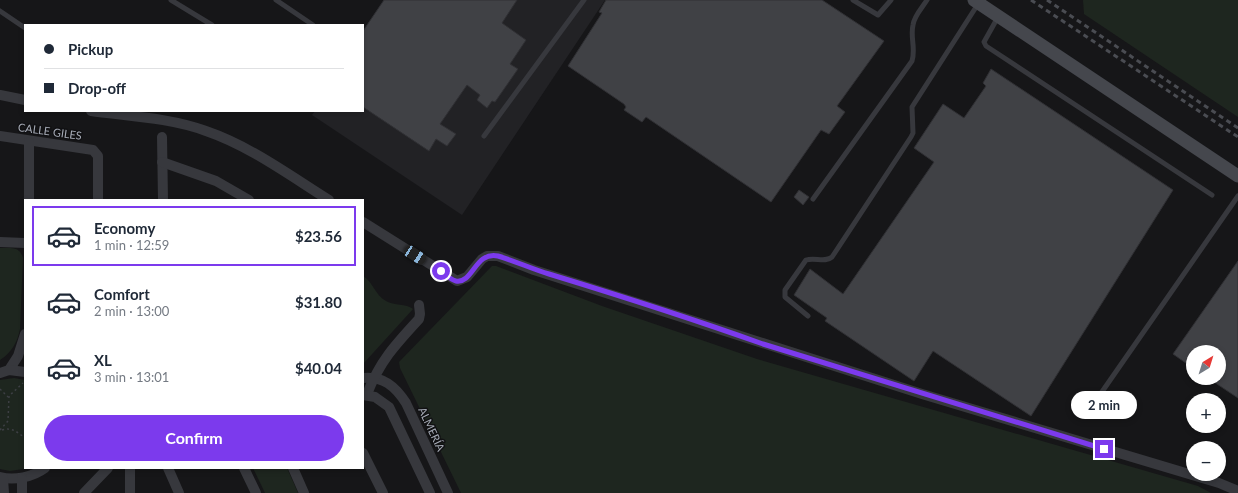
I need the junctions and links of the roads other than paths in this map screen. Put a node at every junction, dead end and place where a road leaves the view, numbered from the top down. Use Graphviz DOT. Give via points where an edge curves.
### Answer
graph roads {
  1 [pos="171,0"];
  2 [pos="276,0"];
  3 [pos="584,0"];
  4 [pos="853,0"];
  5 [pos="891,0"];
  6 [pos="927,0"];
  7 [pos="976,2"];
  8 [pos="0,11"];
  9 [pos="998,16"];
  10 [pos="210,24"];
  11 [pos="312,24"];
  12 [pos="24,27"];
  13 [pos="0,95"];
  14 [pos="24,100"];
  15 [pos="98,112"];
  16 [pos="0,136"];
  17 [pos="484,136"];
  18 [pos="162,138"];
  19 [pos="29,142"];
  20 [pos="162,162"];
  21 [pos="1238,176"];
  22 [pos="231,189"];
  23 [pos="1212,195"];
  24 [pos="1238,196"];
  25 [pos="29,199"];
  26 [pos="98,199"];
  27 [pos="163,199"];
  28 [pos="231,199"];
  29 [pos="247,199"];
  30 [pos="327,199"];
  31 [pos="813,199"];
  32 [pos="364,223"];
  33 [pos="0,242"];
  34 [pos="24,243"];
  35 [pos="419,305"];
  36 [pos="808,316"];
  37 [pos="24,337"];
  38 [pos="4,372"];
  39 [pos="24,372"];
  40 [pos="374,377"];
  41 [pos="364,378"];
  42 [pos="365,394"];
  43 [pos="1097,399"];
  44 [pos="364,454"];
  45 [pos="44,469"];
  46 [pos="107,469"];
  47 [pos="130,469"];
  48 [pos="168,469"];
  49 [pos="244,469"];
  50 [pos="293,469"];
  51 [pos="2,477"];
  52 [pos="22,478"];
  53 [pos="1238,491"];
  54 [pos="4,493"];
  55 [pos="22,493"];
  56 [pos="84,493"];
  57 [pos="130,493"];
  58 [pos="179,493"];
  59 [pos="256,493"];
  60 [pos="304,493"];
  61 [pos="383,493"];
  62 [pos="430,493"];
  63 [pos="448,493"];
  1 -- 10 [label="lane"];
  2 -- 11 [label="lane"];
  3 -- 17 [label="lane"];
  4 -- 5 [label="lane" via="878,15"];
  6 -- 31 [label="lane" via="912,27 912,61"];
  7 -- 9 [label="street"];
  7 -- 36 [label="lane" via="912,106 911,137 832,257 826,260 806,260 785,290 785,297"];
  8 -- 12 [label="lane"];
  9 -- 21 [label="street"];
  9 -- 23 [label="lane" via="986,35 986,46"];
  13 -- 14 [label="street"];
  15 -- 30 [label="street" via="177,123 205,130 259,156"];
  16 -- 19 [label="street, CALLE GILES"];
  18 -- 20 [label="street"];
  19 -- 25 [label="street"];
  19 -- 26 [label="street, CALLE GILES" via="88,148 96,153"];
  20 -- 22 [label="street"];
  20 -- 27 [label="street"];
  22 -- 28 [label="street"];
  22 -- 29 [label="street"];
  24 -- 43 [label="lane"];
  32 -- 53 [label="street" via="457,281 467,277 482,259 487,256 498,256 763,344 1219,483"];
  33 -- 34 [label="street"];
  35 -- 40 [label="street" via="419,319 389,352"];
  37 -- 38 [label="street" via="19,352"];
  38 -- 39 [label="street"];
  40 -- 41 [label="street"];
  40 -- 42 [label="street"];
  40 -- 63 [label="street, ALMERÍA" via="385,380 401,394"];
  42 -- 62 [label="street" via="376,396 393,414"];
  44 -- 61 [label="street"];
  45 -- 52 [label="street"];
  46 -- 56 [label="street"];
  47 -- 57 [label="street"];
  48 -- 58 [label="street"];
  49 -- 59 [label="street"];
  50 -- 60 [label="street"];
  51 -- 52 [label="street"];
  51 -- 54 [label="street"];
  52 -- 55 [label="street"];
}
